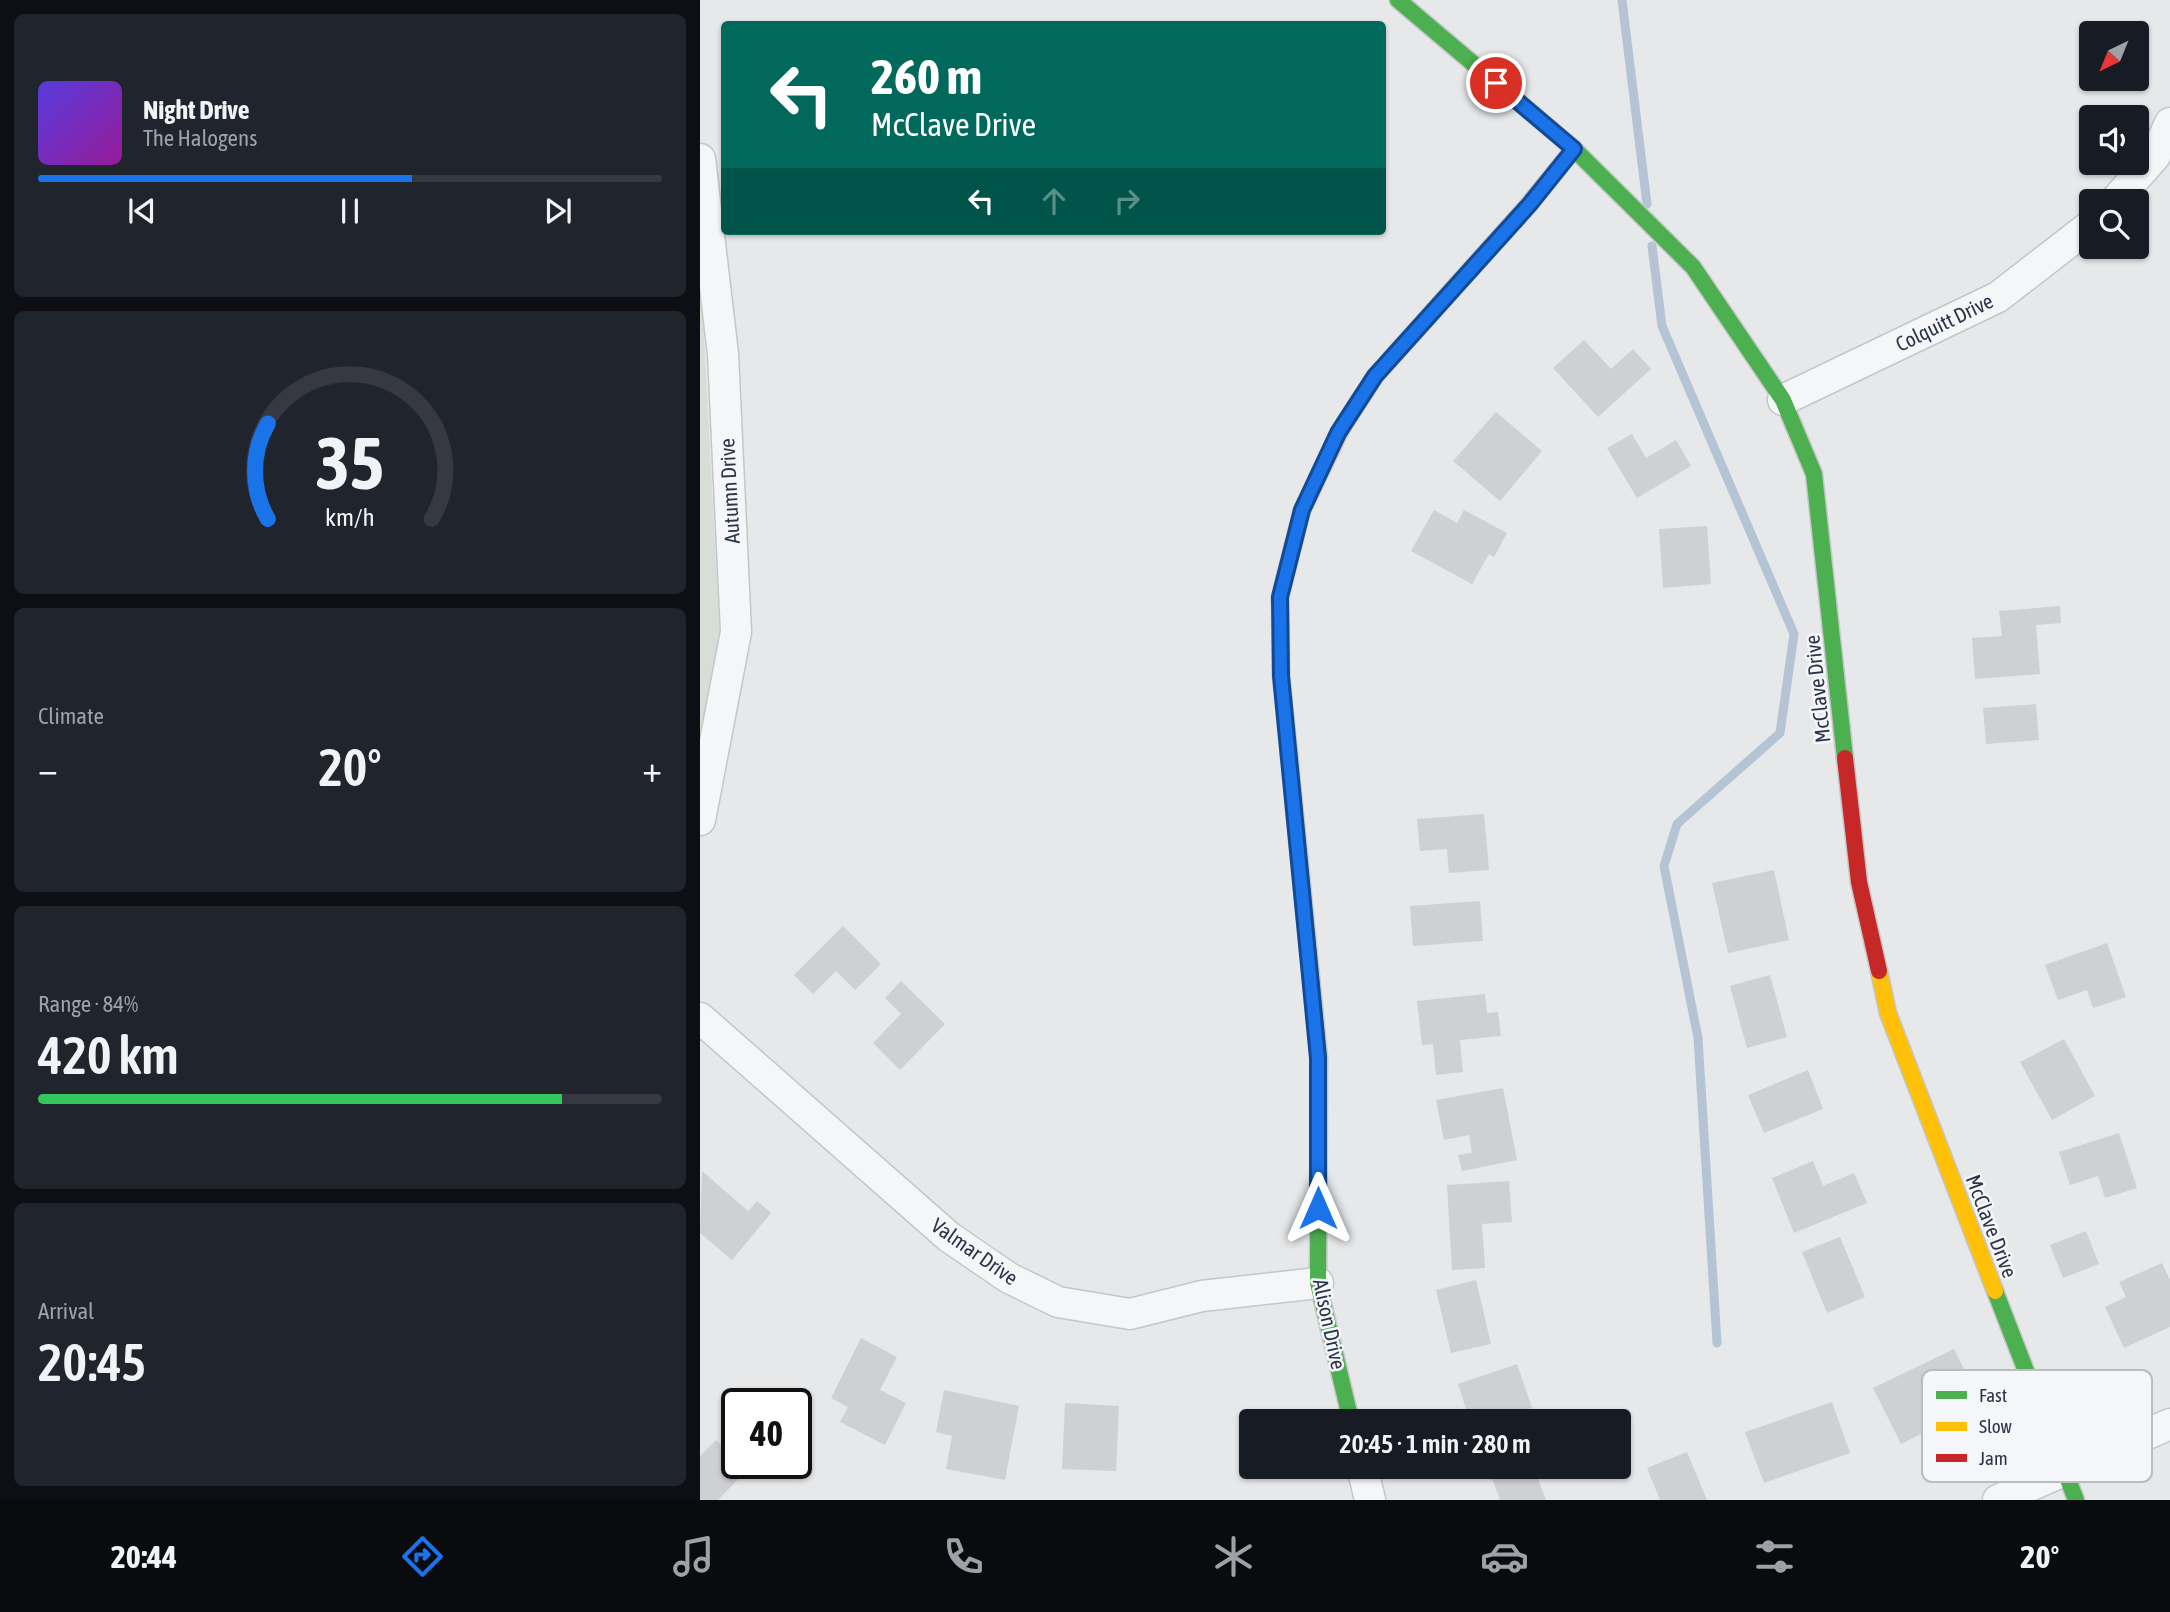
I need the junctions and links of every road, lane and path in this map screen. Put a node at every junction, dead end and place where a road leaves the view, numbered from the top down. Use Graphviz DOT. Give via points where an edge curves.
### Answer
graph roads {
  1 [pos="1398,0"];
  2 [pos="2170,123"];
  3 [pos="1574,149"];
  4 [pos="700,159"];
  5 [pos="2163,163"];
  6 [pos="2130,189"];
  7 [pos="2079,234"];
  8 [pos="1783,400"];
  9 [pos="700,820"];
  10 [pos="700,1018"];
  11 [pos="1318,1283"];
  12 [pos="2026,1370"];
  13 [pos="1348,1409"];
  14 [pos="2170,1424"];
  15 [pos="2152,1432"];
  16 [pos="1365,1479"];
  17 [pos="2041,1482"];
  18 [pos="2069,1482"];
  19 [pos="1370,1500"];
  20 [pos="1998,1500"];
  21 [pos="2076,1500"];
  1 -- 3 [label="street, McClave Drive"];
  2 -- 5 [label="street"];
  3 -- 8 [label="street, McClave Drive" via="1693,267"];
  3 -- 11 [label="street, Alison Drive" via="1375,376 1338,433 1302,510 1280,597 1281,676 1318,1058"];
  4 -- 9 [label="street, Autumn Drive" via="723,354 736,632"];
  5 -- 6 [label="street"];
  7 -- 8 [label="street, Colquitt Drive" via="1998,297"];
  8 -- 12 [label="street, McClave Drive" via="1814,474 1859,882 1888,1013"];
  10 -- 11 [label="street, Valmar Drive" via="949,1237 1009,1278 1058,1302 1130,1314 1202,1296"];
  11 -- 13 [label="street, Alison Drive"];
  14 -- 15 [label="street"];
  16 -- 19 [label="street"];
  17 -- 20 [label="street"];
  18 -- 21 [label="street, McClave Drive"];
}
